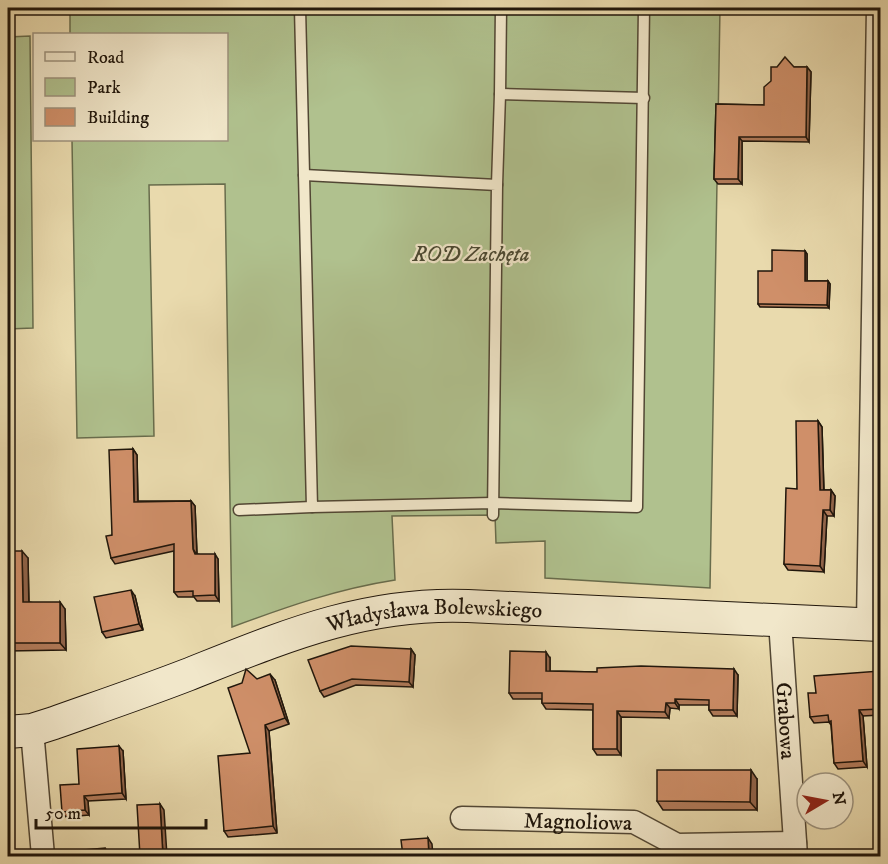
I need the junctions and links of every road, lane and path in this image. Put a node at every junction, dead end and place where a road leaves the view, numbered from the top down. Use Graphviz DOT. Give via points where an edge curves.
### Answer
graph roads {
  1 [pos="300,8"];
  2 [pos="501,8"];
  3 [pos="644,8"];
  4 [pos="878,8"];
  5 [pos="500,94"];
  6 [pos="644,98"];
  7 [pos="878,131"];
  8 [pos="304,175"];
  9 [pos="496,185"];
  10 [pos="878,356"];
  11 [pos="493,502"];
  12 [pos="312,507"];
  13 [pos="239,510"];
  14 [pos="493,515"];
  15 [pos="780,621"];
  16 [pos="874,624"];
  17 [pos="20,731"];
  18 [pos="462,818"];
  19 [pos="795,850"];
  20 [pos="43,856"];
  1 -- 8 [label="lane"];
  2 -- 5 [label="lane"];
  3 -- 6 [label="lane"];
  4 -- 7 [label="street"];
  5 -- 6 [label="lane"];
  5 -- 9 [label="lane"];
  6 -- 11 [label="lane" via="637,507"];
  7 -- 10 [label="street"];
  8 -- 9 [label="lane"];
  8 -- 12 [label="lane"];
  9 -- 11 [label="lane"];
  10 -- 16 [label="street"];
  11 -- 12 [label="lane"];
  11 -- 14 [label="lane"];
  12 -- 13 [label="lane"];
  15 -- 16 [label="street, Władysława Bolewskiego"];
  15 -- 17 [label="street, Władysława Bolewskiego" via="428,604 391,608 307,629"];
  15 -- 19 [label="street, Grabowa"];
  17 -- 20 [label="street"];
  18 -- 19 [label="street, Magnoliowa" via="634,822 677,845"];
}
